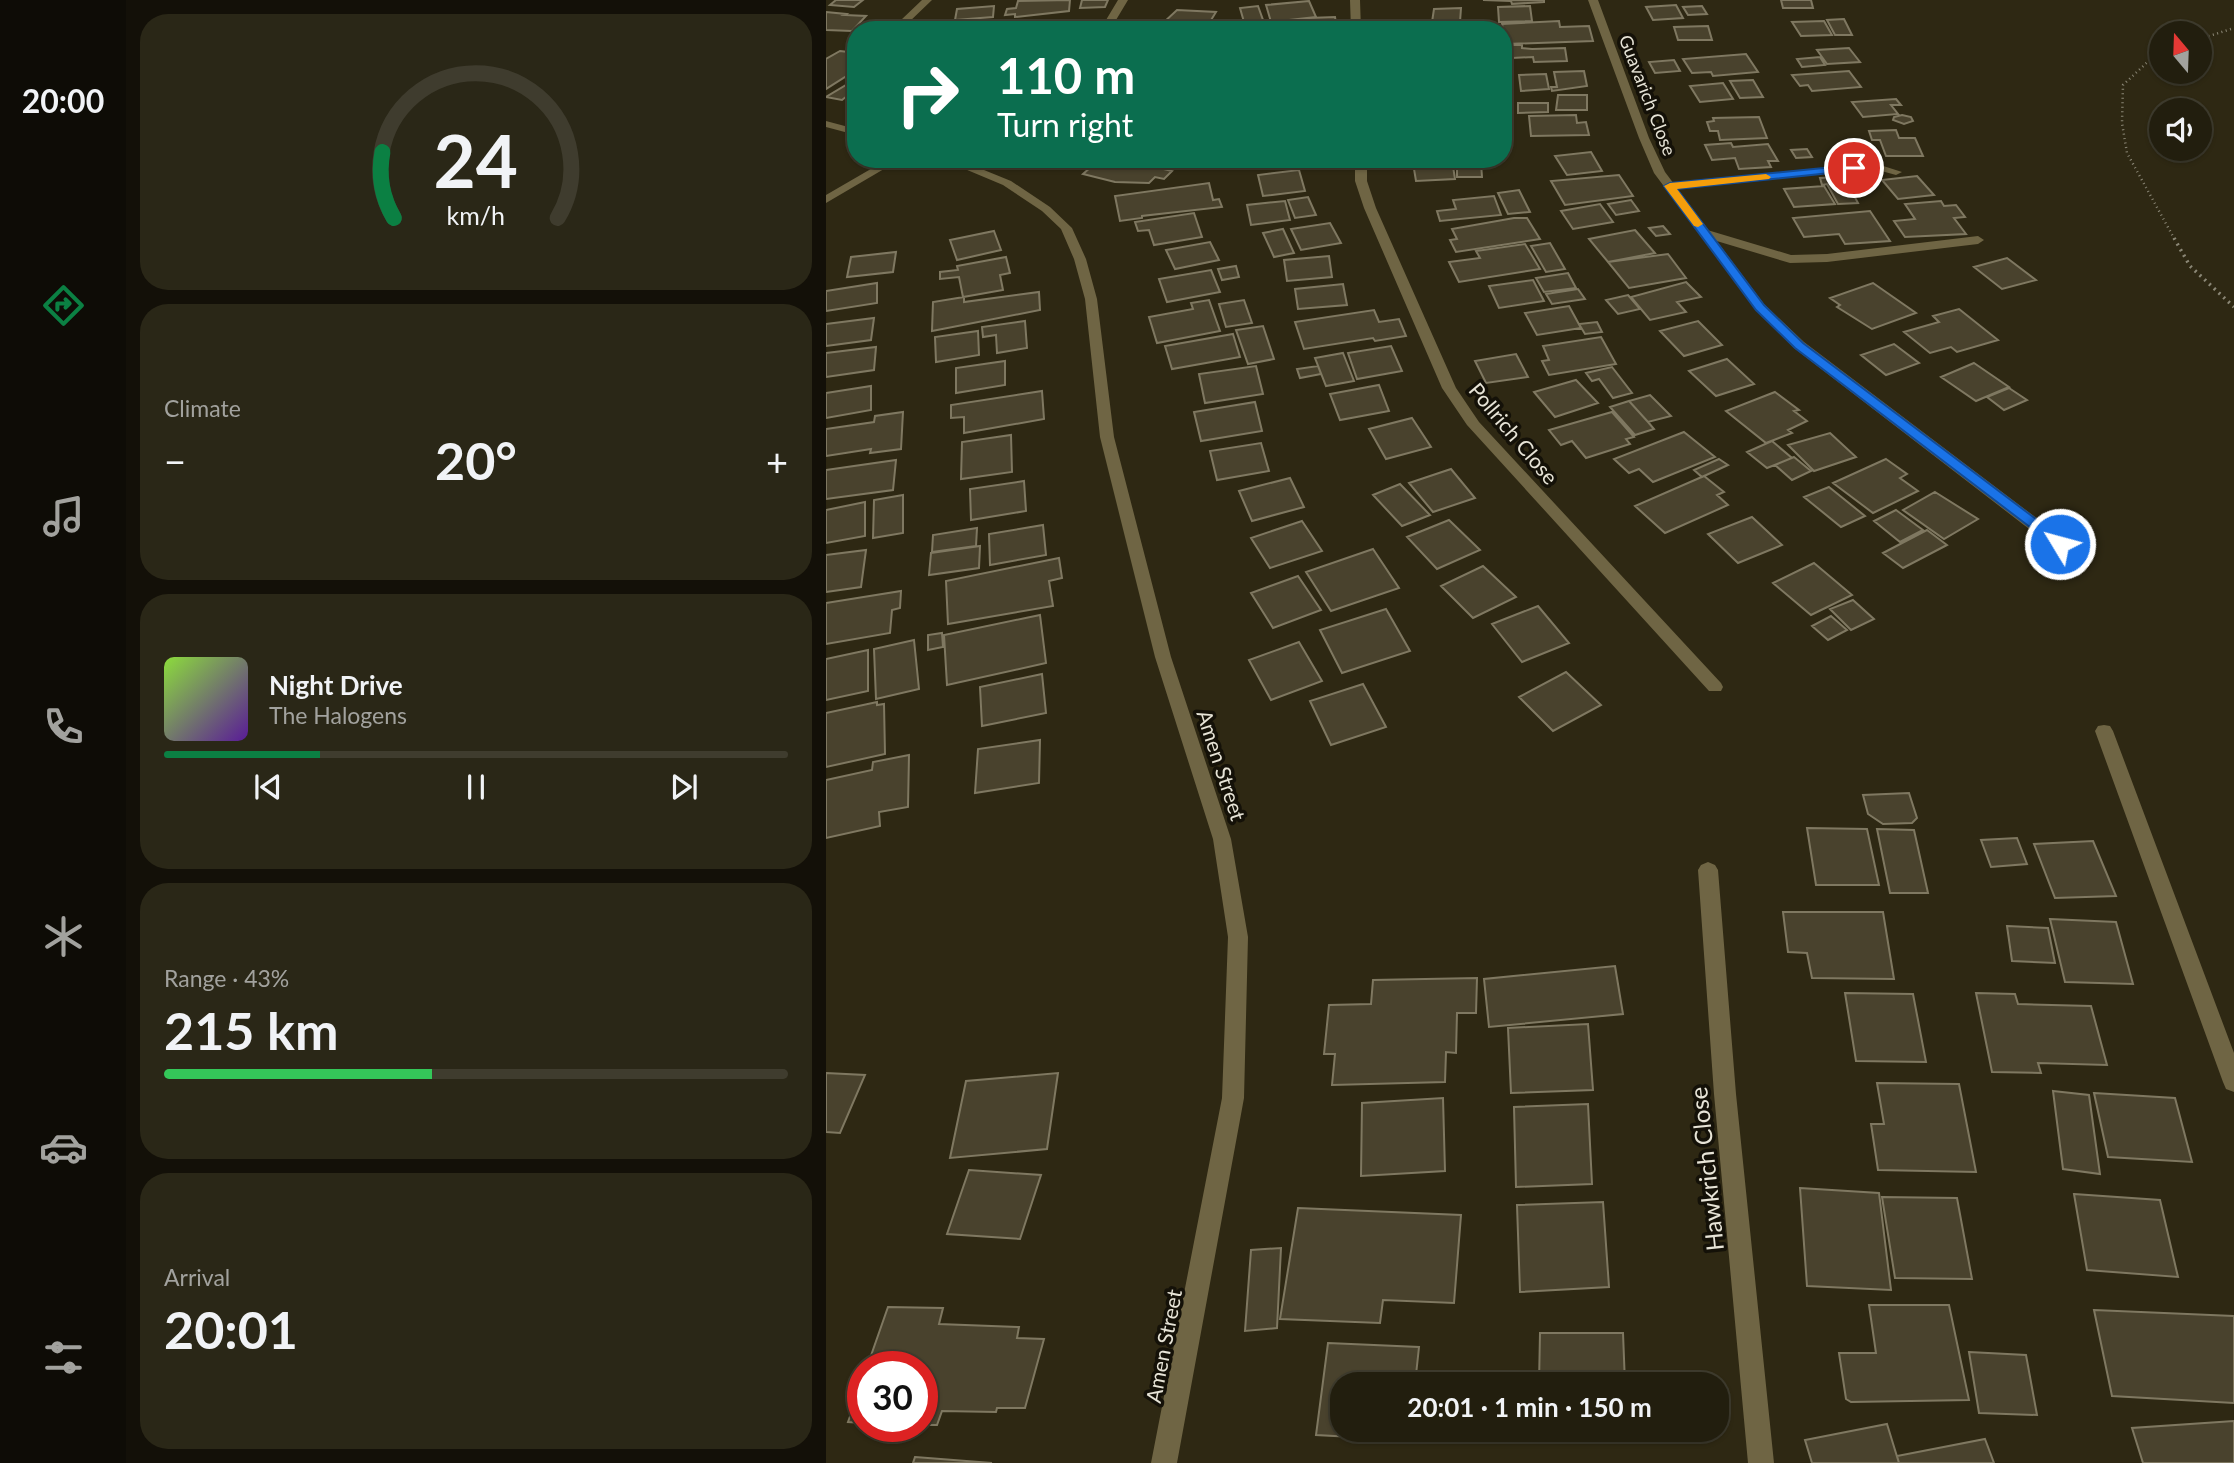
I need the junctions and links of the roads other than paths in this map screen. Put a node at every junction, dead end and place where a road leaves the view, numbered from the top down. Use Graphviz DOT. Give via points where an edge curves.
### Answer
graph roads {
  1 [pos="927,0"];
  2 [pos="1123,0"];
  3 [pos="1355,0"];
  4 [pos="1593,0"];
  5 [pos="905,21"];
  6 [pos="1110,21"];
  7 [pos="1356,21"];
  8 [pos="826,124"];
  9 [pos="847,130"];
  10 [pos="881,168"];
  11 [pos="969,168"];
  12 [pos="1360,168"];
  13 [pos="1896,172"];
  14 [pos="1670,186"];
  15 [pos="826,200"];
  16 [pos="1704,233"];
  17 [pos="1978,240"];
  18 [pos="2082,561"];
  19 [pos="1715,687"];
  20 [pos="2104,731"];
  21 [pos="1707,870"];
  22 [pos="2234,1082"];
  23 [pos="1164,1463"];
  24 [pos="1761,1463"];
  1 -- 5 [label="street"];
  2 -- 6 [label="street"];
  3 -- 7 [label="street"];
  4 -- 14 [label="street, Guavarich Close" via="1644,138"];
  8 -- 9 [label="street"];
  10 -- 15 [label="street"];
  11 -- 23 [label="street, Amen Street" via="1007,183 1046,209 1066,228 1080,259 1091,299 1107,437 1163,657 1222,839 1238,937 1233,1098"];
  12 -- 19 [label="street, Pollrich Close" via="1370,208 1449,388 1474,425"];
  13 -- 14 [label="street" via="1874,166"];
  14 -- 16 [label="street, Guavarich Close"];
  16 -- 17 [label="street" via="1790,259"];
  16 -- 18 [label="street, Guavarich Close" via="1760,307 1799,345"];
  20 -- 22 [label="street"];
  21 -- 24 [label="street, Hawkrich Close"];
}
